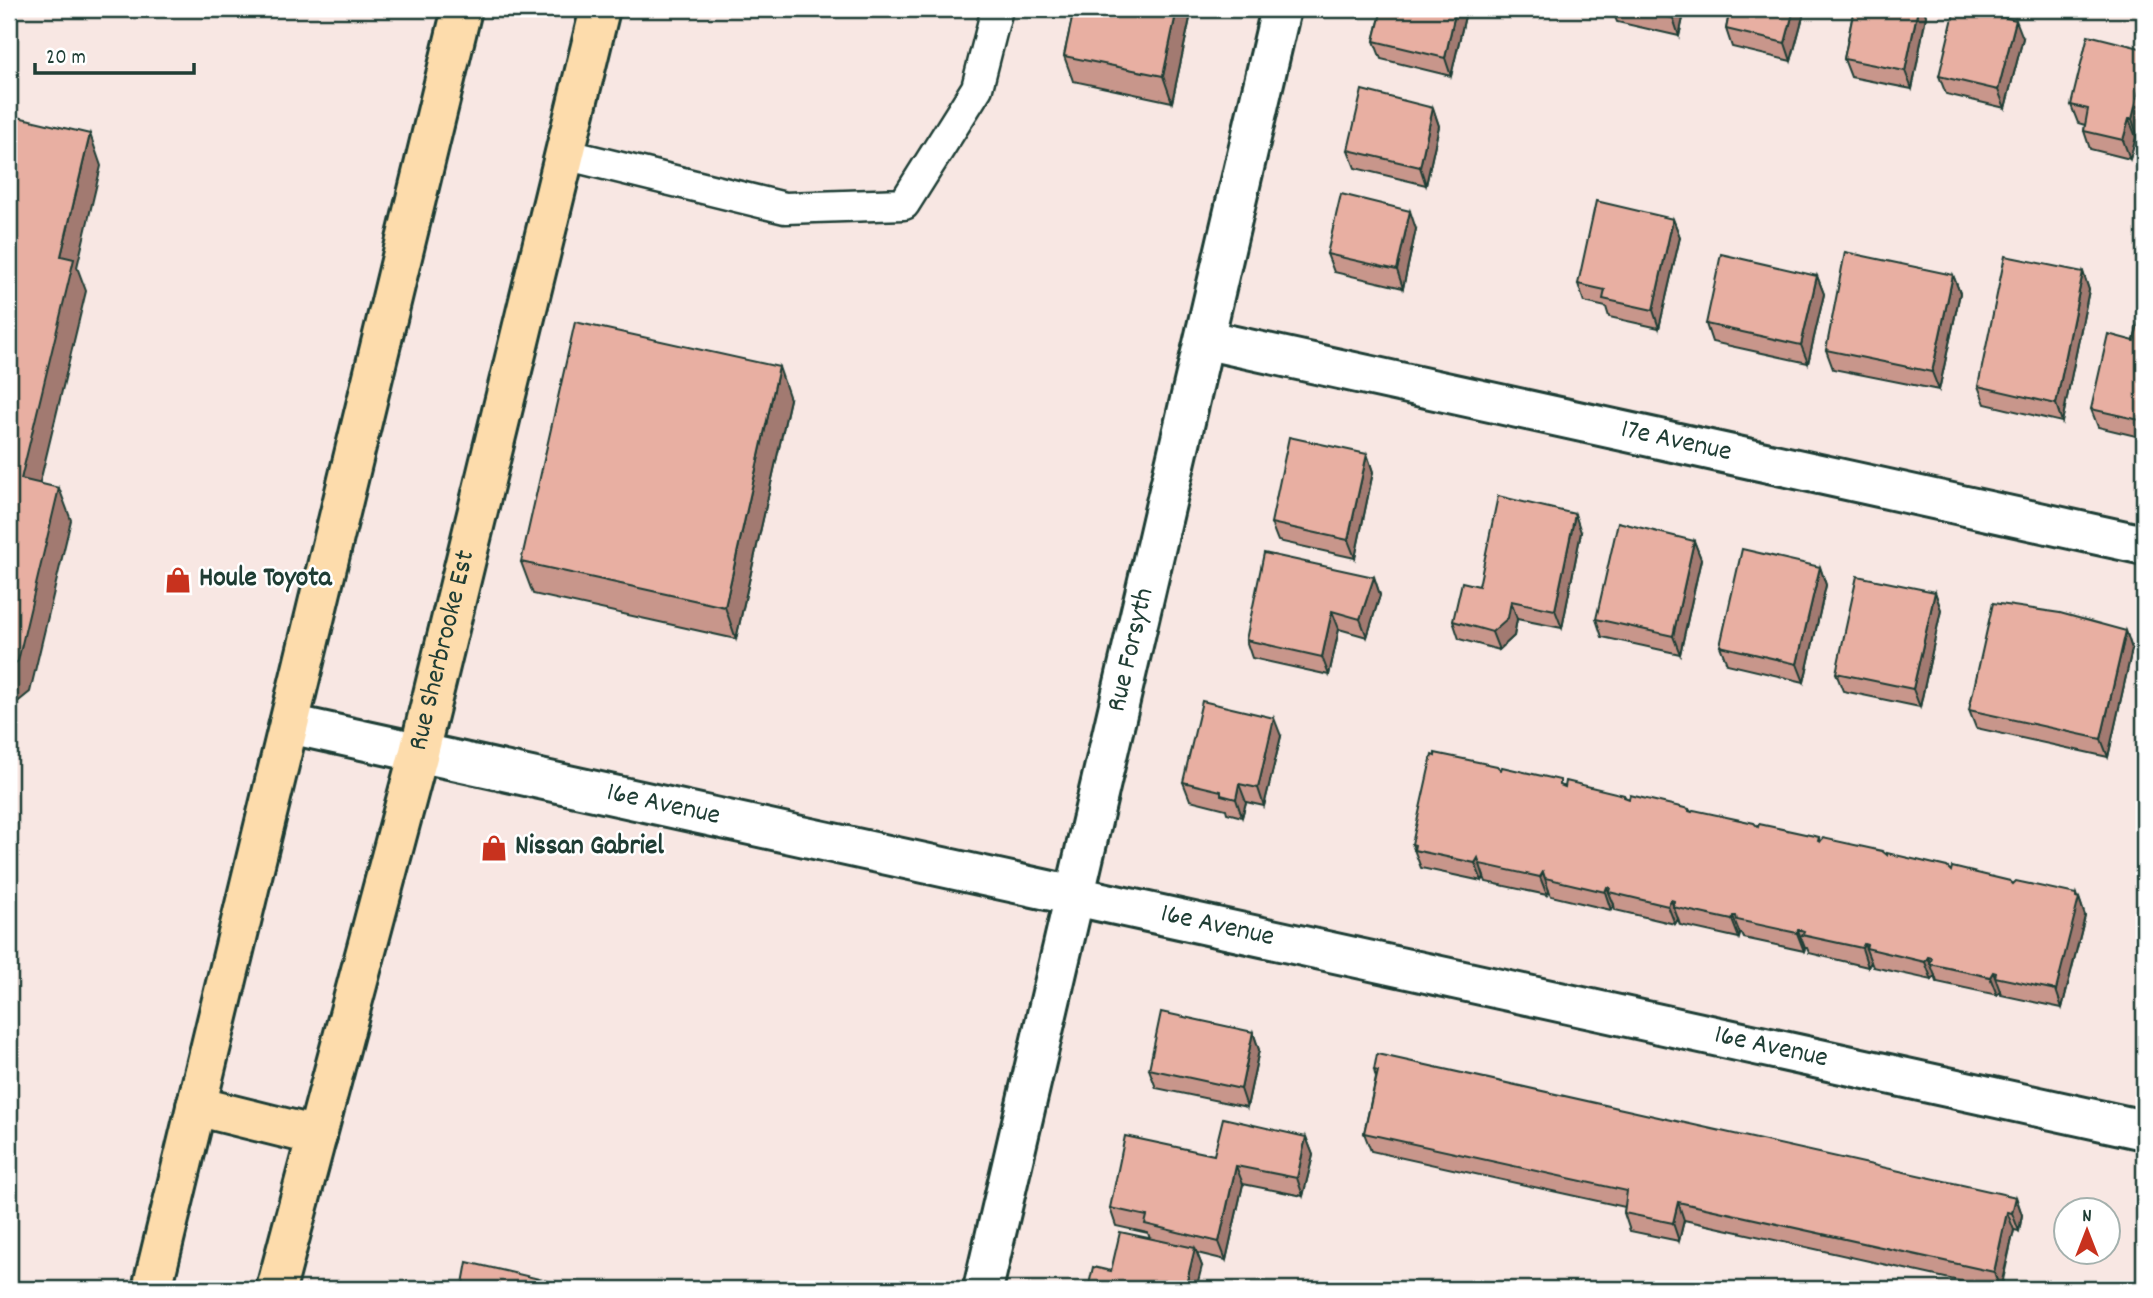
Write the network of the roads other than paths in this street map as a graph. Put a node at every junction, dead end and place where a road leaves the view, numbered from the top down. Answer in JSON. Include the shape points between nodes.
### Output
{"nodes":[{"id":1,"x":462,"y":9,"type":"edge"},
{"id":2,"x":600,"y":9,"type":"edge"},
{"id":3,"x":997,"y":9,"type":"edge"},
{"id":4,"x":1281,"y":9,"type":"edge"},
{"id":5,"x":565,"y":154,"type":"junction"},
{"id":6,"x":1207,"y":340,"type":"junction"},
{"id":7,"x":2144,"y":545,"type":"edge"},
{"id":8,"x":289,"y":724,"type":"junction"},
{"id":9,"x":419,"y":752,"type":"junction"},
{"id":10,"x":1073,"y":895,"type":"junction"},
{"id":11,"x":196,"y":1106,"type":"junction"},
{"id":12,"x":2144,"y":1130,"type":"edge"},
{"id":13,"x":317,"y":1136,"type":"junction"},
{"id":14,"x":152,"y":1289,"type":"edge"},
{"id":15,"x":276,"y":1289,"type":"edge"},
{"id":16,"x":983,"y":1289,"type":"edge"}],
"edges":[{"from":1,"to":8,"type":"main road"},
{"from":2,"to":5,"type":"main road","name":"Rue Sherbrooke Est"},
{"from":3,"to":5,"type":"lane","via":[[977,88],[904,204],[785,208]]},
{"from":4,"to":6,"type":"street","name":"Rue Forsyth"},
{"from":5,"to":9,"type":"main road","name":"Rue Sherbrooke Est"},
{"from":6,"to":7,"type":"street","name":"17e Avenue"},
{"from":6,"to":10,"type":"street","name":"Rue Forsyth"},
{"from":8,"to":9,"type":"street","name":"16e Avenue"},
{"from":8,"to":11,"type":"main road"},
{"from":9,"to":10,"type":"street","name":"16e Avenue"},
{"from":9,"to":13,"type":"main road","name":"Rue Sherbrooke Est"},
{"from":10,"to":12,"type":"street","name":"16e Avenue"},
{"from":10,"to":16,"type":"street","name":"Rue Forsyth"},
{"from":11,"to":13,"type":"main road"},
{"from":11,"to":14,"type":"main road"},
{"from":13,"to":15,"type":"main road","name":"Rue Sherbrooke Est"}]}
